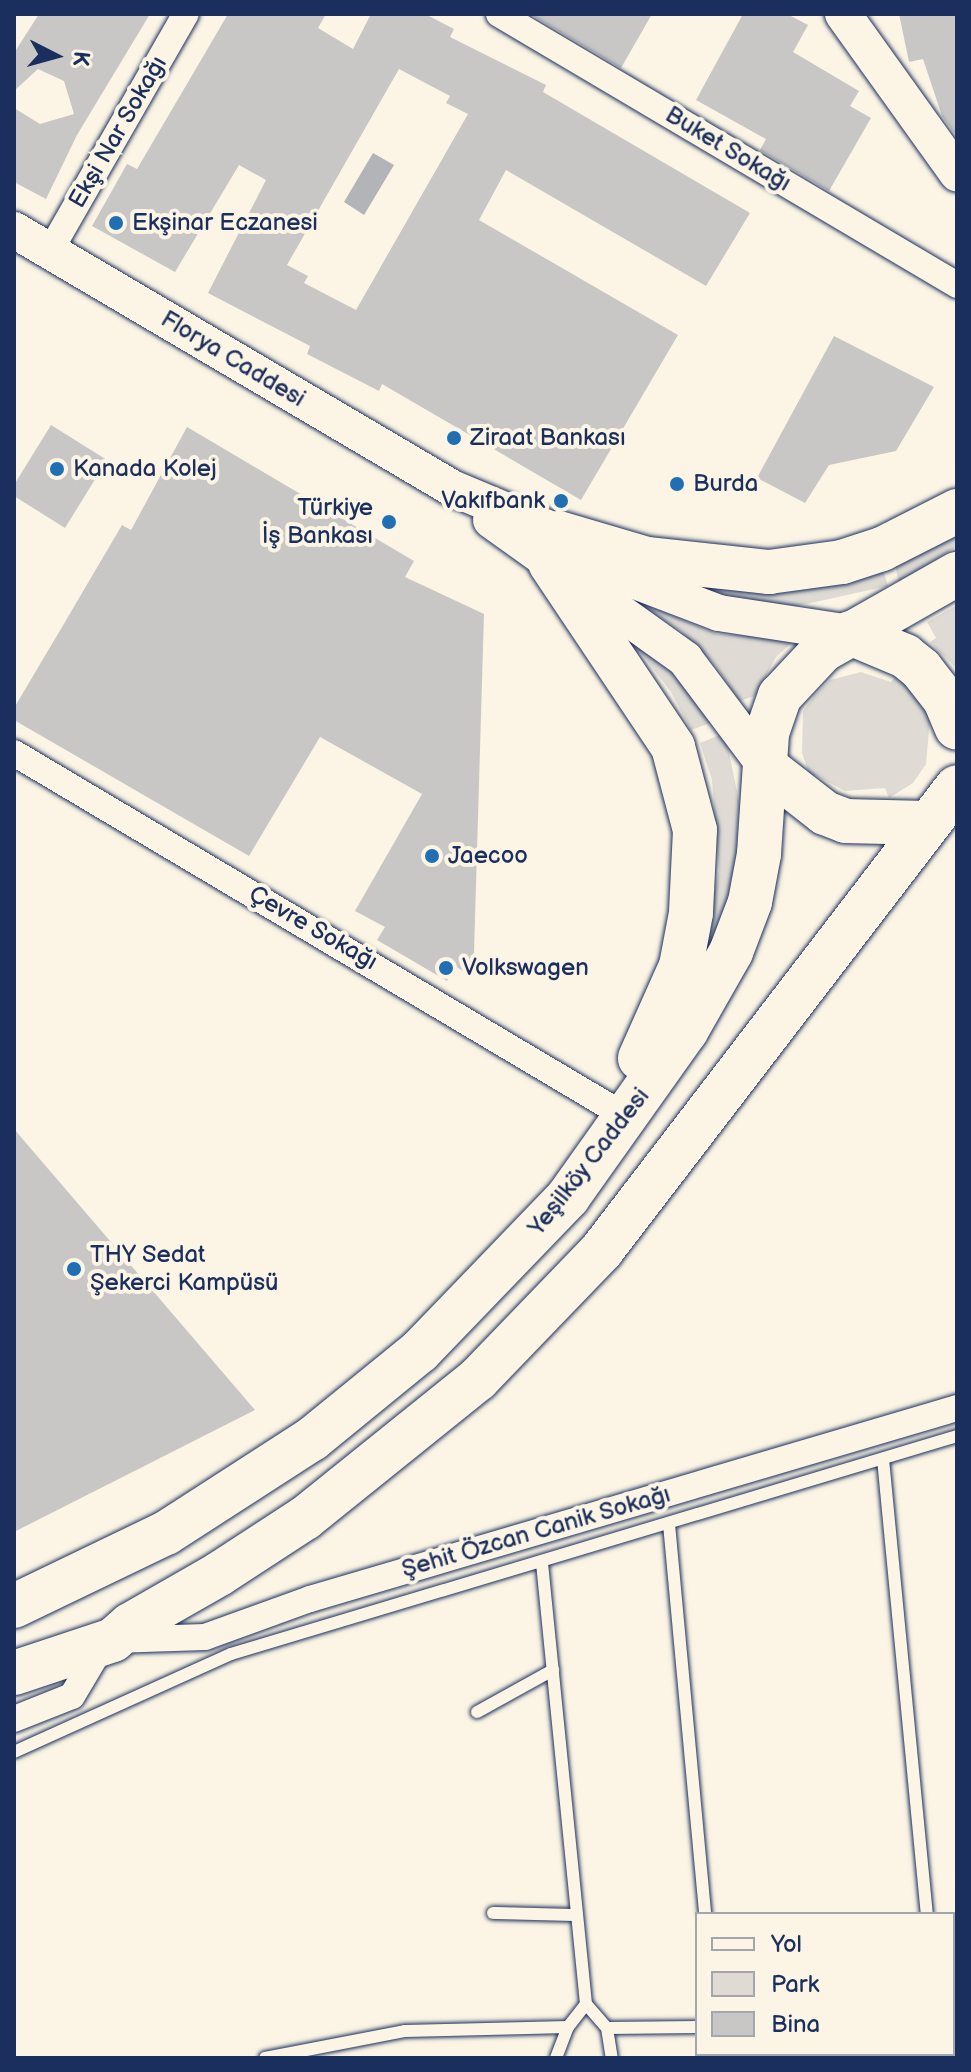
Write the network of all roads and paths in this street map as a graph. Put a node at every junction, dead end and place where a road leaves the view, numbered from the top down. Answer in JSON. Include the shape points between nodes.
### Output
{"nodes":[{"id":1,"x":186,"y":14,"type":"edge"},
{"id":2,"x":499,"y":14,"type":"edge"},
{"id":3,"x":843,"y":14,"type":"edge"},
{"id":4,"x":957,"y":173,"type":"edge"},
{"id":5,"x":14,"y":230,"type":"edge"},
{"id":6,"x":50,"y":251,"type":"junction"},
{"id":7,"x":957,"y":285,"type":"edge"},
{"id":8,"x":957,"y":511,"type":"edge"},
{"id":9,"x":554,"y":548,"type":"junction"},
{"id":10,"x":957,"y":574,"type":"edge"},
{"id":11,"x":850,"y":633,"type":"junction"},
{"id":12,"x":957,"y":728,"type":"edge"},
{"id":13,"x":14,"y":753,"type":"edge"},
{"id":14,"x":766,"y":767,"type":"junction"},
{"id":15,"x":957,"y":787,"type":"edge"},
{"id":16,"x":942,"y":824,"type":"edge"},
{"id":17,"x":610,"y":1107,"type":"junction"},
{"id":18,"x":568,"y":1197,"type":"junction"},
{"id":19,"x":957,"y":1408,"type":"edge"},
{"id":20,"x":957,"y":1436,"type":"edge"},
{"id":21,"x":883,"y":1459,"type":"junction"},
{"id":22,"x":669,"y":1524,"type":"junction"},
{"id":23,"x":542,"y":1563,"type":"junction"},
{"id":24,"x":14,"y":1606,"type":"edge"},
{"id":25,"x":108,"y":1642,"type":"junction"},
{"id":26,"x":553,"y":1670,"type":"junction"},
{"id":27,"x":14,"y":1673,"type":"edge"},
{"id":28,"x":477,"y":1712,"type":"dead end"},
{"id":29,"x":14,"y":1719,"type":"edge"},
{"id":30,"x":14,"y":1752,"type":"edge"},
{"id":31,"x":705,"y":1912,"type":"edge"},
{"id":32,"x":927,"y":1912,"type":"edge"},
{"id":33,"x":493,"y":1913,"type":"dead end"},
{"id":34,"x":577,"y":1915,"type":"junction"},
{"id":35,"x":586,"y":2004,"type":"junction"},
{"id":36,"x":568,"y":2027,"type":"junction"},
{"id":37,"x":695,"y":2027,"type":"edge"},
{"id":38,"x":607,"y":2028,"type":"junction"},
{"id":39,"x":265,"y":2058,"type":"edge"},
{"id":40,"x":556,"y":2058,"type":"edge"},
{"id":41,"x":612,"y":2058,"type":"edge"}],
"edges":[{"from":1,"to":6,"type":"street","name":"Ekşi Nar Sokağı"},
{"from":2,"to":7,"type":"street","name":"Buket Sokağı"},
{"from":3,"to":4,"type":"main road"},
{"from":5,"to":6,"type":"main road","name":"Florya Caddesi"},
{"from":6,"to":9,"type":"main road","name":"Florya Caddesi"},
{"from":8,"to":9,"type":"highway","via":[[882,549],[842,562],[769,572]]},
{"from":9,"to":11,"type":"main road","name":"Florya Caddesi","via":[[683,603]]},
{"from":9,"to":14,"type":"main road","name":"Florya Caddesi","via":[[685,659]]},
{"from":9,"to":17,"type":"highway","via":[[673,747],[695,830],[691,913],[681,966],[665,1011]]},
{"from":10,"to":11,"type":"highway","name":"Yeşilköy Caddesi"},
{"from":11,"to":12,"type":"highway","via":[[905,656],[921,669],[945,700]]},
{"from":11,"to":14,"type":"highway","name":"Yeşilköy Caddesi","via":[[823,650],[780,696],[767,733]]},
{"from":13,"to":17,"type":"street","name":"Çevre Sokağı"},
{"from":14,"to":16,"type":"highway","via":[[825,813],[846,821]]},
{"from":14,"to":18,"type":"highway","name":"Yeşilköy Caddesi","via":[[750,902],[731,952],[686,1031]]},
{"from":15,"to":16,"type":"highway"},
{"from":16,"to":25,"type":"highway","via":[[542,1317],[466,1389],[305,1518]]},
{"from":17,"to":18,"type":"highway"},
{"from":18,"to":24,"type":"highway","name":"Yeşilköy Caddesi","via":[[420,1351],[312,1439],[166,1533]]},
{"from":19,"to":25,"type":"street","name":"Şehit Özcan Canik Sokağı","via":[[310,1599],[205,1637]]},
{"from":20,"to":21,"type":"lane"},
{"from":21,"to":22,"type":"lane"},
{"from":21,"to":32,"type":"lane"},
{"from":22,"to":23,"type":"lane"},
{"from":22,"to":31,"type":"lane"},
{"from":23,"to":26,"type":"lane"},
{"from":23,"to":30,"type":"lane","via":[[231,1654]]},
{"from":25,"to":27,"type":"highway"},
{"from":25,"to":29,"type":"street","via":[[72,1696]]},
{"from":26,"to":28,"type":"lane"},
{"from":26,"to":34,"type":"lane"},
{"from":33,"to":34,"type":"lane"},
{"from":34,"to":35,"type":"lane"},
{"from":35,"to":36,"type":"lane"},
{"from":35,"to":38,"type":"lane"},
{"from":36,"to":39,"type":"lane","via":[[405,2031]]},
{"from":36,"to":40,"type":"lane"},
{"from":37,"to":38,"type":"lane"},
{"from":38,"to":41,"type":"lane"}]}
